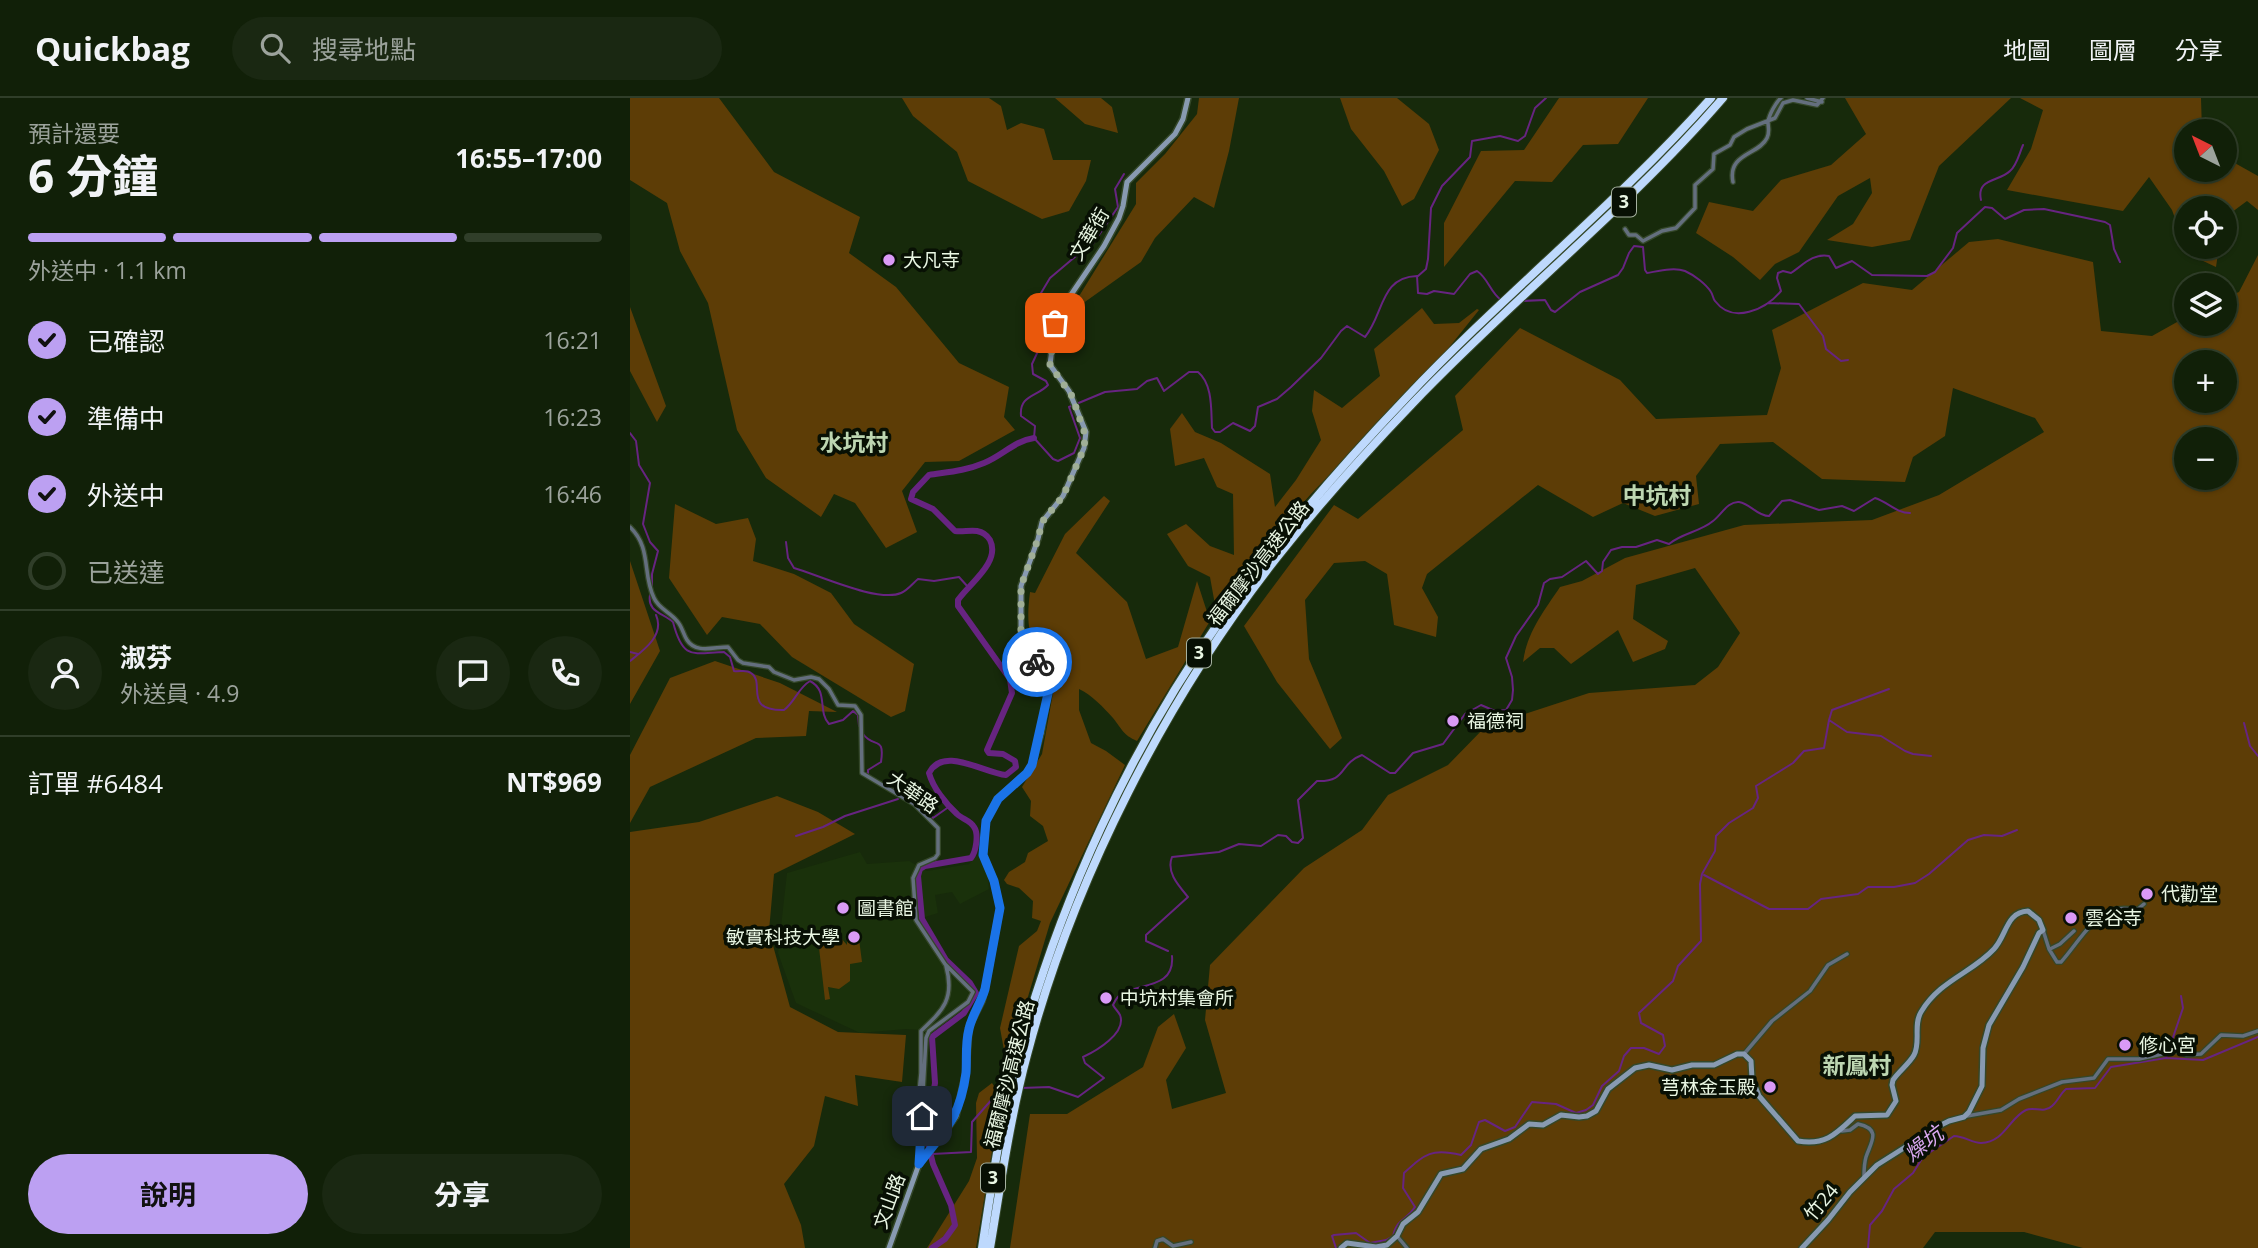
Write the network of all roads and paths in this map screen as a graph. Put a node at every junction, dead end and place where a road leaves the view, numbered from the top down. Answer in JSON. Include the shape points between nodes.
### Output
{"nodes":[{"id":1,"x":1188,"y":98,"type":"edge"},
{"id":2,"x":1711,"y":98,"type":"edge"},
{"id":3,"x":1723,"y":98,"type":"edge"},
{"id":4,"x":1781,"y":98,"type":"edge"},
{"id":5,"x":1807,"y":98,"type":"edge"},
{"id":6,"x":1823,"y":100,"type":"edge"},
{"id":7,"x":1768,"y":120,"type":"junction"},
{"id":8,"x":1733,"y":182,"type":"dead end"},
{"id":9,"x":1625,"y":229,"type":"dead end"},
{"id":10,"x":630,"y":527,"type":"edge"},
{"id":11,"x":2144,"y":904,"type":"dead end"},
{"id":12,"x":2043,"y":930,"type":"junction"},
{"id":13,"x":2074,"y":931,"type":"dead end"},
{"id":14,"x":2049,"y":949,"type":"junction"},
{"id":15,"x":1847,"y":954,"type":"dead end"},
{"id":16,"x":945,"y":964,"type":"junction"},
{"id":17,"x":2258,"y":1031,"type":"edge"},
{"id":18,"x":1978,"y":1044,"type":"dead end"},
{"id":19,"x":1023,"y":1054,"type":"junction"},
{"id":20,"x":1744,"y":1054,"type":"junction"},
{"id":21,"x":1983,"y":1056,"type":"junction"},
{"id":22,"x":1010,"y":1108,"type":"junction"},
{"id":23,"x":1965,"y":1117,"type":"junction"},
{"id":24,"x":1842,"y":1131,"type":"junction"},
{"id":25,"x":919,"y":1140,"type":"junction"},
{"id":26,"x":919,"y":1164,"type":"junction"},
{"id":27,"x":1864,"y":1176,"type":"junction"},
{"id":28,"x":1397,"y":1236,"type":"junction"},
{"id":29,"x":1191,"y":1242,"type":"dead end"},
{"id":30,"x":889,"y":1248,"type":"edge"},
{"id":31,"x":982,"y":1248,"type":"edge"},
{"id":32,"x":990,"y":1248,"type":"edge"},
{"id":33,"x":1155,"y":1248,"type":"edge"},
{"id":34,"x":1342,"y":1248,"type":"edge"},
{"id":35,"x":1407,"y":1248,"type":"edge"},
{"id":36,"x":1802,"y":1248,"type":"edge"}],
"edges":[{"from":1,"to":26,"type":"street","name":"文華街","via":[[1175,134],[1127,182],[1119,218],[1058,314],[1049,361],[1075,404],[1086,443],[1063,496],[1042,522],[1020,593],[1021,640],[1047,676],[1048,695],[1032,765],[998,799],[986,821],[983,855],[1000,903],[985,989],[969,1027],[956,1116]]},
{"from":2,"to":19,"type":"highway","name":"福爾摩沙高速公路","number":"3","via":[[1651,164],[1408,396],[1272,551],[1222,617],[1118,793],[1089,856],[1043,975]]},
{"from":3,"to":19,"type":"highway","name":"福爾摩沙高速公路","number":"3","via":[[1635,191],[1480,336],[1374,445],[1279,555],[1205,658],[1154,745],[1073,918]]},
{"from":4,"to":7,"type":"street"},
{"from":5,"to":6,"type":"street"},
{"from":6,"to":7,"type":"street","via":[[1817,105],[1793,100],[1783,103],[1775,118]]},
{"from":7,"to":8,"type":"street","via":[[1767,139],[1733,167]]},
{"from":7,"to":9,"type":"street","via":[[1740,133],[1714,154],[1713,169],[1695,185],[1695,208],[1676,228],[1643,241]]},
{"from":10,"to":16,"type":"street","name":"大華路","via":[[646,554],[653,597],[679,622],[691,645],[728,647],[743,663],[769,667],[794,680],[819,679],[838,705],[859,710],[862,773],[914,804],[938,828],[938,854],[919,865],[913,878],[916,920]]},
{"from":11,"to":14,"type":"street","via":[[2101,916],[2061,962]]},
{"from":12,"to":14,"type":"street"},
{"from":12,"to":21,"type":"street","via":[[1989,1025]]},
{"from":12,"to":24,"type":"street","via":[[2028,911],[2010,919],[1990,954],[1942,987],[1920,1013],[1916,1051],[1893,1080],[1896,1101],[1887,1115],[1856,1116]]},
{"from":13,"to":14,"type":"street"},
{"from":15,"to":20,"type":"street","via":[[1828,965],[1810,991],[1772,1021]]},
{"from":16,"to":25,"type":"street","name":"大華路","via":[[947,1000],[921,1031],[915,1135]]},
{"from":16,"to":25,"type":"street","name":"大華路","via":[[973,995],[926,1038]]},
{"from":17,"to":23,"type":"street","via":[[2221,1035],[2201,1054],[2176,1051],[2138,1059],[2108,1059],[2094,1078],[2062,1082],[2001,1110]]},
{"from":18,"to":21,"type":"street"},
{"from":19,"to":22,"type":"highway","name":"福爾摩沙高速公路","number":"3"},
{"from":20,"to":24,"type":"street","via":[[1751,1061],[1759,1096],[1798,1141],[1818,1141]]},
{"from":20,"to":28,"type":"street","via":[[1714,1065],[1635,1068],[1608,1089],[1596,1111],[1587,1116],[1561,1115],[1543,1125],[1529,1124],[1509,1139],[1481,1149],[1463,1169],[1441,1174]]},
{"from":21,"to":23,"type":"street","via":[[1982,1086]]},
{"from":22,"to":31,"type":"highway","name":"福爾摩沙高速公路","number":"3","via":[[996,1154]]},
{"from":22,"to":32,"type":"highway","name":"福爾摩沙高速公路","number":"3"},
{"from":23,"to":27,"type":"street","number":"竹24","via":[[1937,1127]]},
{"from":24,"to":27,"type":"street","via":[[1858,1124],[1873,1134]]},
{"from":25,"to":26,"type":"street","name":"大華路"},
{"from":26,"to":30,"type":"street","name":"文山路"},
{"from":27,"to":36,"type":"street","name":"竹24","number":"竹24"},
{"from":28,"to":34,"type":"street","via":[[1387,1245],[1347,1243]]},
{"from":28,"to":35,"type":"street"},
{"from":29,"to":33,"type":"street","via":[[1173,1247],[1163,1239]]}]}
